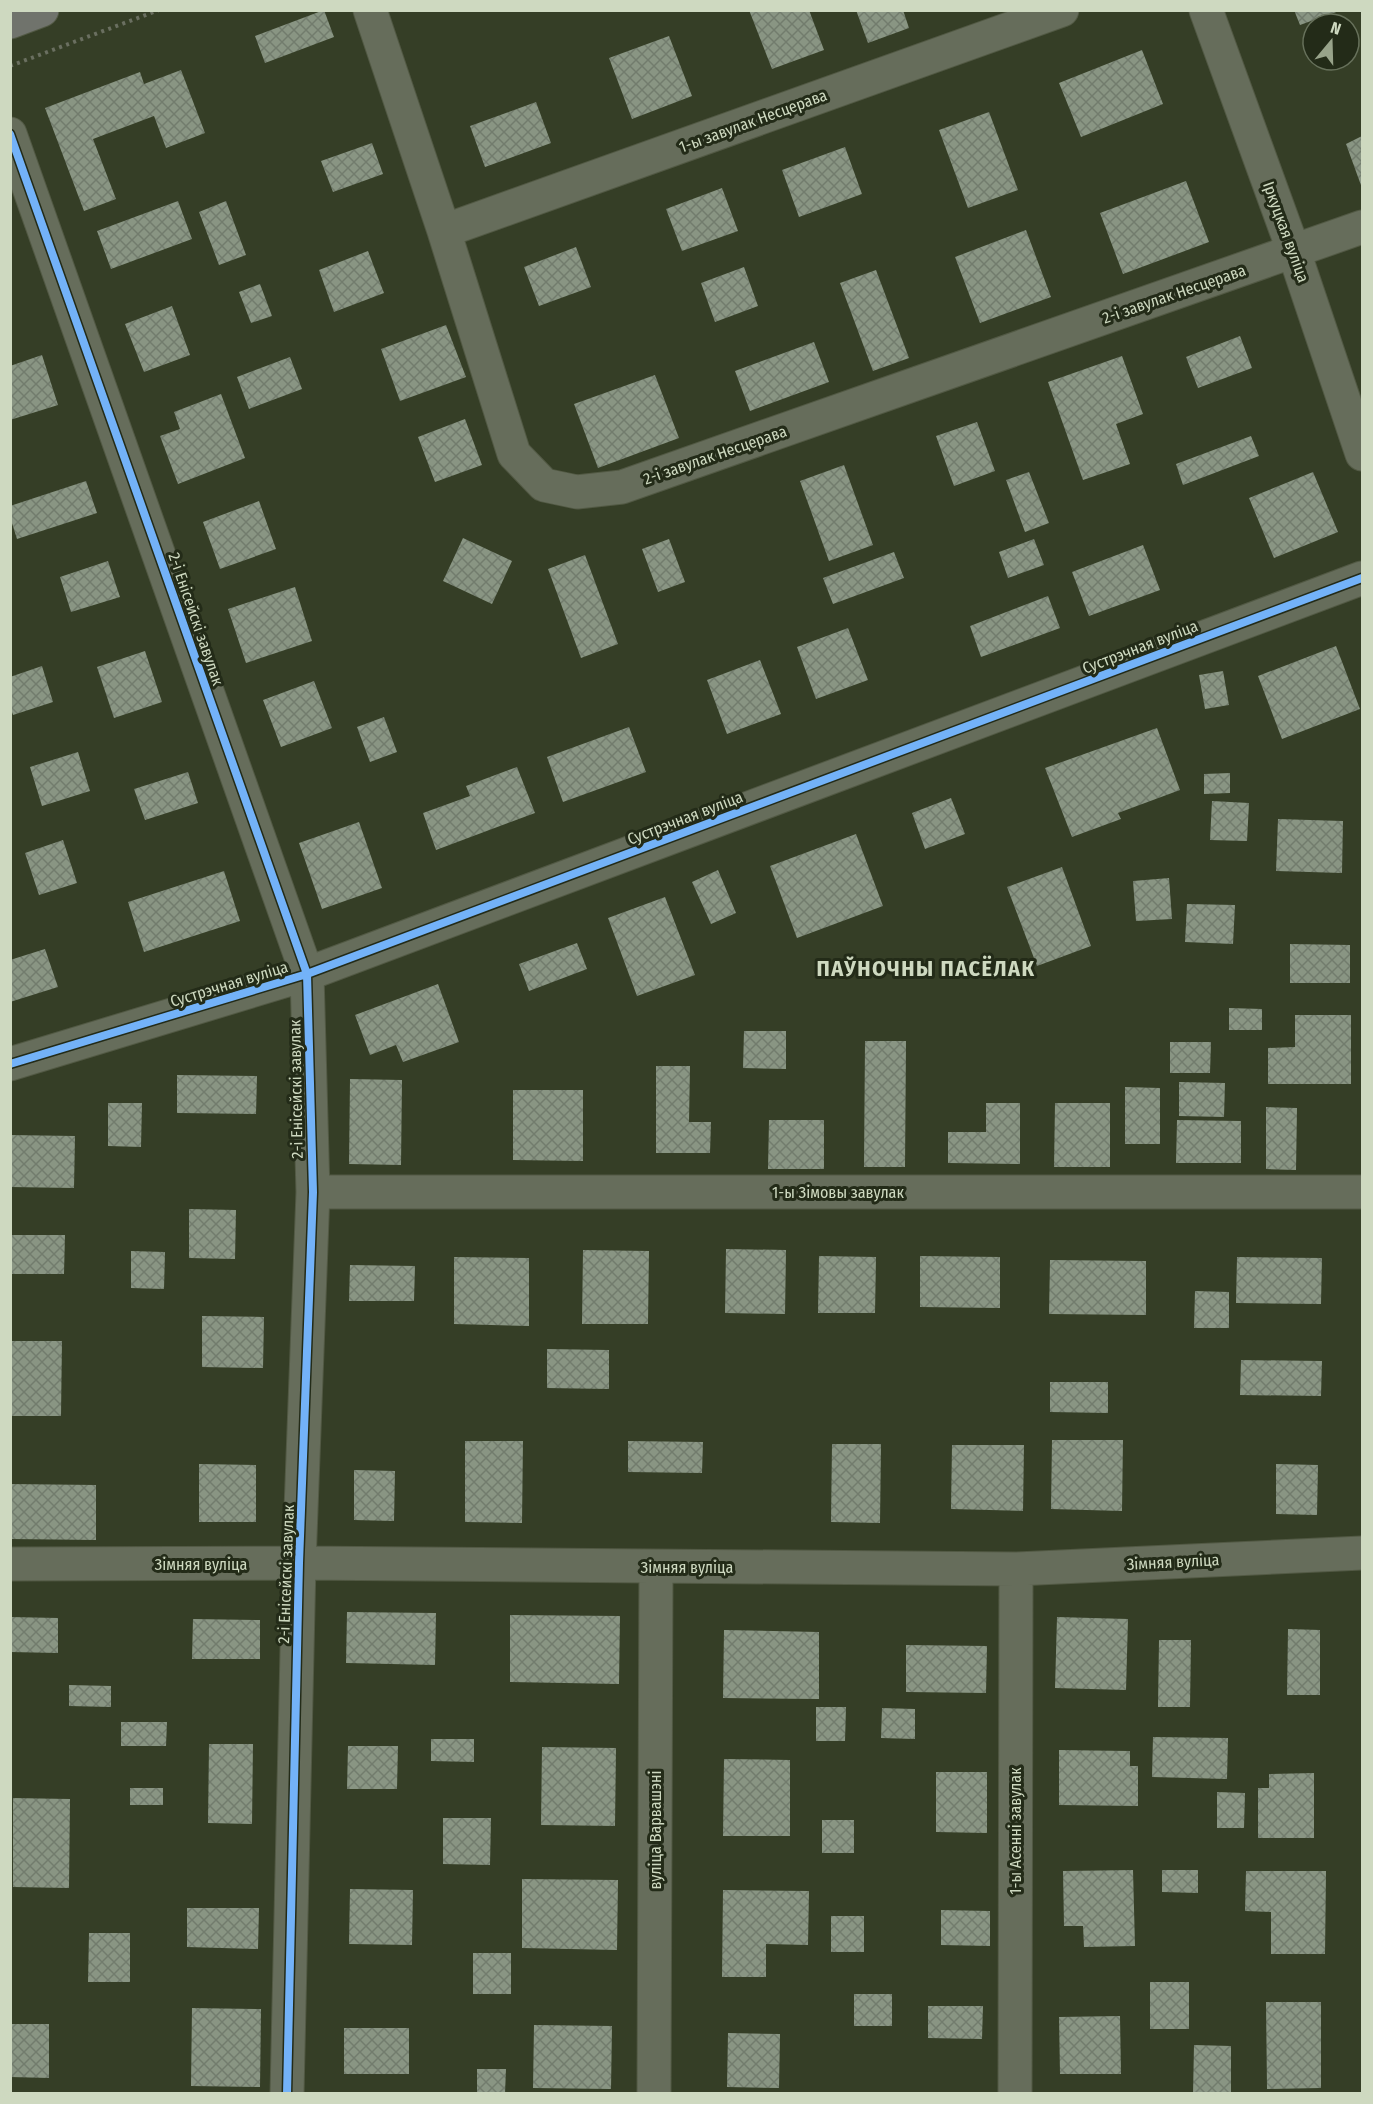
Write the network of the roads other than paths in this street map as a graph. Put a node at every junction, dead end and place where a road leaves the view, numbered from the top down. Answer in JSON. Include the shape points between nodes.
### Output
{"nodes":[{"id":1,"x":42,"y":10,"type":"edge"},
{"id":2,"x":370,"y":10,"type":"edge"},
{"id":3,"x":1062,"y":10,"type":"edge"},
{"id":4,"x":1206,"y":10,"type":"edge"},
{"id":5,"x":10,"y":22,"type":"edge"},
{"id":6,"x":10,"y":134,"type":"edge"},
{"id":7,"x":1362,"y":227,"type":"edge"},
{"id":8,"x":444,"y":231,"type":"junction"},
{"id":9,"x":1294,"y":252,"type":"junction"},
{"id":10,"x":1362,"y":454,"type":"edge"},
{"id":11,"x":1362,"y":578,"type":"edge"},
{"id":12,"x":307,"y":974,"type":"junction"},
{"id":13,"x":10,"y":1064,"type":"edge"},
{"id":14,"x":313,"y":1192,"type":"junction"},
{"id":15,"x":1362,"y":1192,"type":"edge"},
{"id":16,"x":1362,"y":1553,"type":"edge"},
{"id":17,"x":299,"y":1563,"type":"junction"},
{"id":18,"x":10,"y":1564,"type":"edge"},
{"id":19,"x":656,"y":1567,"type":"junction"},
{"id":20,"x":1016,"y":1569,"type":"junction"},
{"id":21,"x":286,"y":2094,"type":"edge"},
{"id":22,"x":654,"y":2094,"type":"edge"},
{"id":23,"x":1015,"y":2094,"type":"edge"}],
"edges":[{"from":1,"to":5,"type":"main road"},
{"from":2,"to":8,"type":"street","name":"2-і завулак Несцерава"},
{"from":3,"to":8,"type":"street","name":"1-ы завулак Несцерава"},
{"from":4,"to":9,"type":"street","name":"Іркуцкая вуліца"},
{"from":6,"to":12,"type":"street","name":"2-і Енісейскі завулак"},
{"from":7,"to":9,"type":"street","name":"2-і завулак Несцерава"},
{"from":8,"to":9,"type":"street","name":"2-і завулак Несцерава","via":[[514,454],[544,485],[577,492],[622,487]]},
{"from":9,"to":10,"type":"street","name":"Іркуцкая вуліца"},
{"from":11,"to":12,"type":"street","name":"Сустрэчная вуліца"},
{"from":12,"to":13,"type":"street","name":"Сустрэчная вуліца"},
{"from":12,"to":14,"type":"street","name":"2-і Енісейскі завулак"},
{"from":14,"to":15,"type":"street","name":"1-ы Зімовы завулак"},
{"from":14,"to":17,"type":"street","name":"2-і Енісейскі завулак"},
{"from":16,"to":20,"type":"street","name":"Зімняя вуліца"},
{"from":17,"to":18,"type":"street","name":"Зімняя вуліца"},
{"from":17,"to":19,"type":"street","name":"Зімняя вуліца"},
{"from":17,"to":21,"type":"street","name":"2-і Енісейскі завулак"},
{"from":19,"to":20,"type":"street","name":"Зімняя вуліца"},
{"from":19,"to":22,"type":"street","name":"вуліца Варвашэні"},
{"from":20,"to":23,"type":"street","name":"1-ы Асенні завулак"}]}
